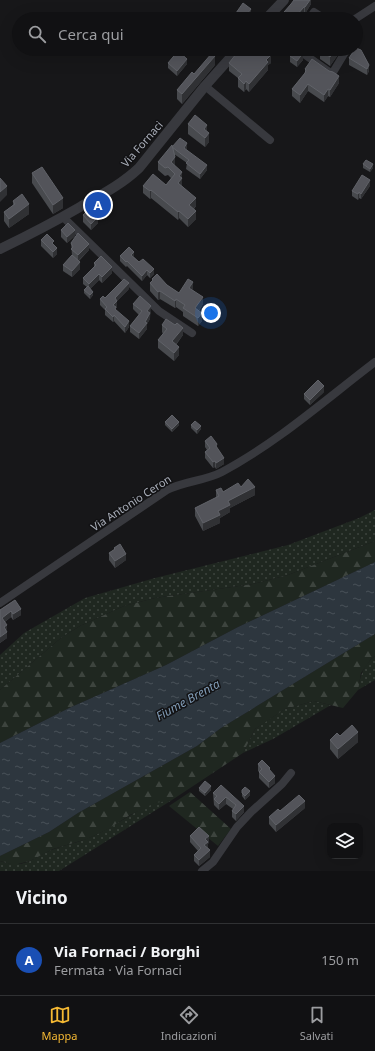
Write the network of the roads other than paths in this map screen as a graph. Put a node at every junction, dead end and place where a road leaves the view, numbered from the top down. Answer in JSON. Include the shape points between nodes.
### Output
{"nodes":[{"id":1,"x":284,"y":0,"type":"edge"},
{"id":2,"x":375,"y":6,"type":"edge"},
{"id":3,"x":273,"y":12,"type":"edge"},
{"id":4,"x":363,"y":14,"type":"edge"},
{"id":5,"x":232,"y":56,"type":"edge"},
{"id":6,"x":307,"y":56,"type":"edge"},
{"id":7,"x":343,"y":56,"type":"edge"},
{"id":8,"x":205,"y":86,"type":"junction"},
{"id":9,"x":270,"y":140,"type":"dead end"},
{"id":10,"x":63,"y":217,"type":"junction"},
{"id":11,"x":0,"y":249,"type":"edge"},
{"id":12,"x":192,"y":334,"type":"dead end"},
{"id":13,"x":375,"y":362,"type":"edge"},
{"id":14,"x":0,"y":604,"type":"edge"},
{"id":15,"x":291,"y":773,"type":"dead end"},
{"id":16,"x":202,"y":871,"type":"edge"}],
"edges":[{"from":1,"to":3,"type":"street"},
{"from":2,"to":4,"type":"street"},
{"from":5,"to":8,"type":"street","name":"Via Fornaci"},
{"from":6,"to":7,"type":"street","via":[[332,74]]},
{"from":8,"to":9,"type":"street"},
{"from":8,"to":10,"type":"street","name":"Via Fornaci","via":[[130,176]]},
{"from":10,"to":11,"type":"street","name":"Via Fornaci"},
{"from":10,"to":12,"type":"street","via":[[160,311]]},
{"from":13,"to":14,"type":"street","name":"Via Antonio Ceron","via":[[266,446],[221,472],[167,490]]},
{"from":15,"to":16,"type":"street","via":[[251,812],[213,862]]}]}
